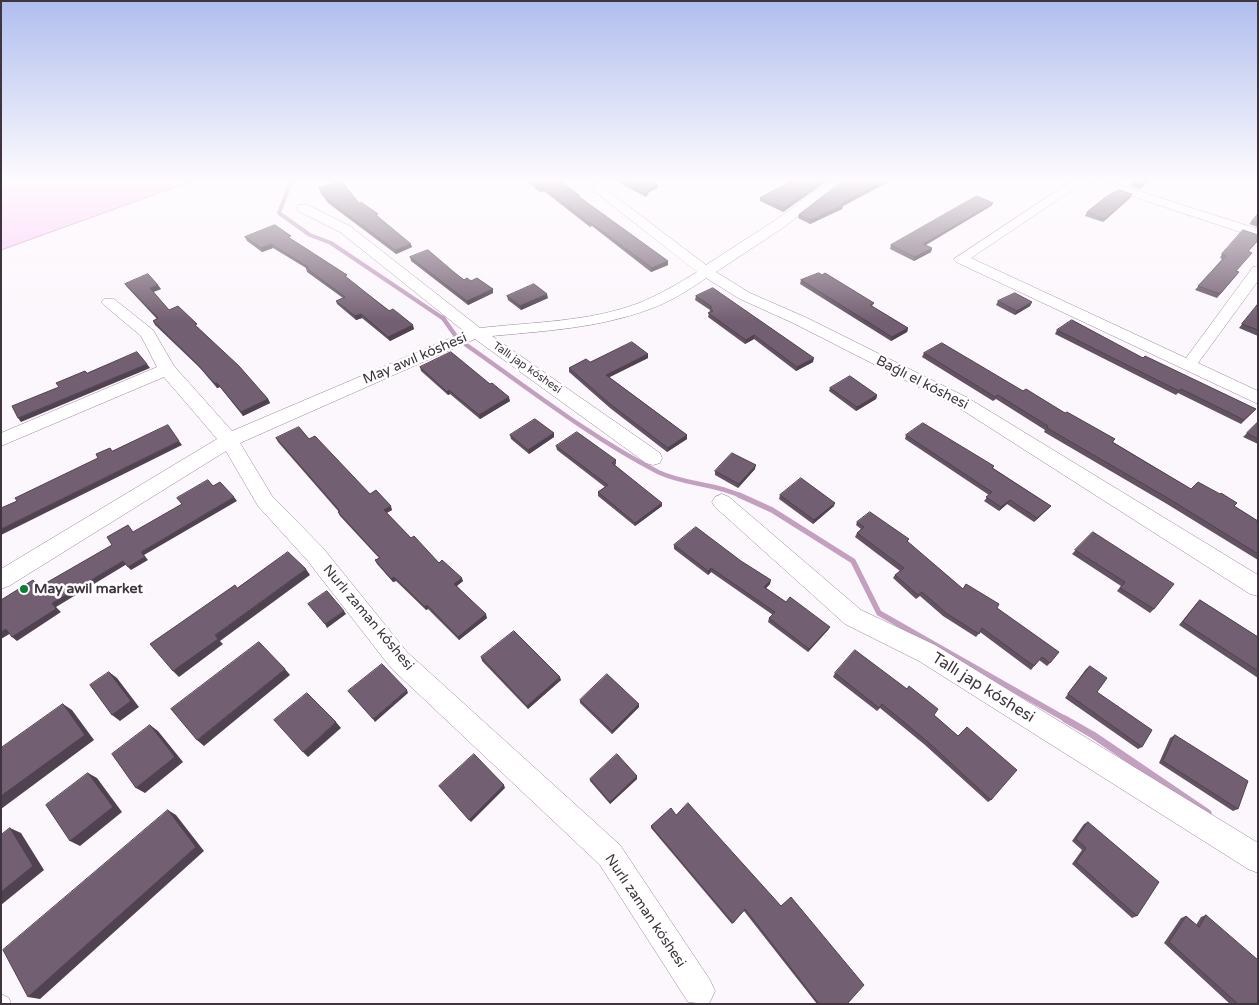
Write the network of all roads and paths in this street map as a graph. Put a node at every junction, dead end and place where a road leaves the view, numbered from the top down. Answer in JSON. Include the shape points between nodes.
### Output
{"nodes":[{"id":1,"x":340,"y":227,"type":"edge"},
{"id":2,"x":647,"y":227,"type":"edge"},
{"id":3,"x":774,"y":227,"type":"edge"},
{"id":4,"x":1010,"y":227,"type":"edge"},
{"id":5,"x":1236,"y":227,"type":"edge"},
{"id":6,"x":1258,"y":234,"type":"edge"},
{"id":7,"x":1258,"y":270,"type":"edge"},
{"id":8,"x":705,"y":271,"type":"junction"},
{"id":9,"x":109,"y":302,"type":"dead end"},
{"id":10,"x":477,"y":333,"type":"junction"},
{"id":11,"x":1188,"y":366,"type":"junction"},
{"id":12,"x":167,"y":369,"type":"junction"},
{"id":13,"x":1258,"y":398,"type":"edge"},
{"id":14,"x":1,"y":440,"type":"edge"},
{"id":15,"x":229,"y":440,"type":"junction"},
{"id":16,"x":654,"y":458,"type":"dead end"},
{"id":17,"x":722,"y":502,"type":"dead end"},
{"id":18,"x":1,"y":580,"type":"edge"},
{"id":19,"x":1258,"y":587,"type":"edge"},
{"id":20,"x":1258,"y":860,"type":"edge"},
{"id":21,"x":703,"y":997,"type":"edge"}],
"edges":[{"from":1,"to":10,"type":"street","name":"Tallı jap kóshesi"},
{"from":2,"to":8,"type":"street","name":"Baǵlı el kóshesi"},
{"from":3,"to":8,"type":"street","name":"May awıl kóshesi"},
{"from":4,"to":11,"type":"street","via":[[962,259]]},
{"from":5,"to":6,"type":"street"},
{"from":7,"to":11,"type":"street"},
{"from":8,"to":10,"type":"street","name":"May awıl kóshesi","via":[[645,306],[590,321]]},
{"from":8,"to":19,"type":"street","name":"Baǵlı el kóshesi","via":[[745,296],[962,402]]},
{"from":9,"to":12,"type":"street","name":"Nurlı zaman kóshesi","via":[[148,333]]},
{"from":10,"to":15,"type":"street","name":"May awıl kóshesi"},
{"from":10,"to":16,"type":"street","name":"Tallı jap kóshesi"},
{"from":11,"to":13,"type":"street"},
{"from":12,"to":14,"type":"street"},
{"from":12,"to":15,"type":"street","name":"Nurlı zaman kóshesi"},
{"from":15,"to":18,"type":"street","name":"May awıl kóshesi"},
{"from":15,"to":21,"type":"street","name":"Nurlı zaman kóshesi","via":[[265,501],[315,554],[399,660],[610,855]]},
{"from":17,"to":20,"type":"street","name":"Tallı jap kóshesi","via":[[853,617],[927,653]]}]}
